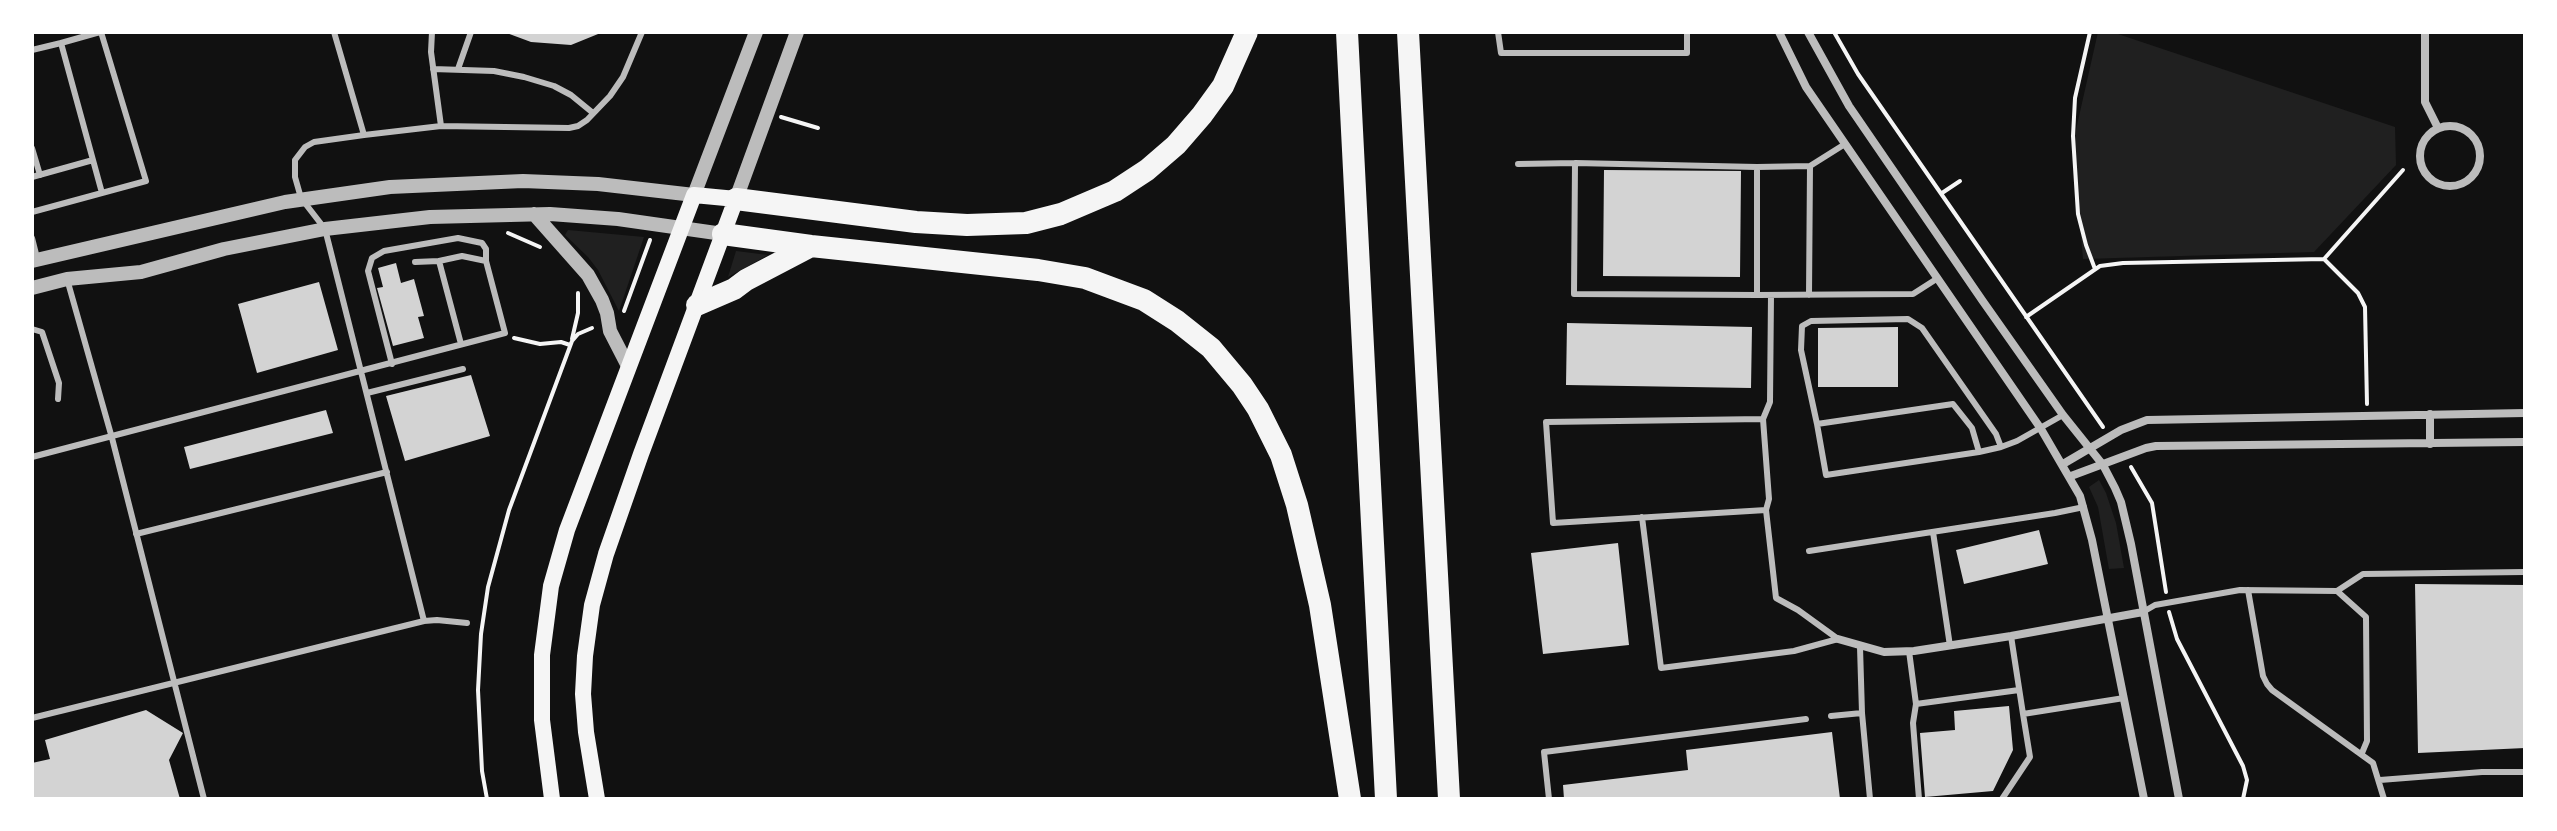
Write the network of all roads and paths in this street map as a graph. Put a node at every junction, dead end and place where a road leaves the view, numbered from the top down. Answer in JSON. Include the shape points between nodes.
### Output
{"nodes":[{"id":1,"x":100,"y":32,"type":"edge"},
{"id":2,"x":334,"y":32,"type":"edge"},
{"id":3,"x":432,"y":32,"type":"edge"},
{"id":4,"x":471,"y":32,"type":"edge"},
{"id":5,"x":642,"y":32,"type":"edge"},
{"id":6,"x":756,"y":32,"type":"edge"},
{"id":7,"x":797,"y":32,"type":"edge"},
{"id":8,"x":1247,"y":32,"type":"edge"},
{"id":9,"x":1347,"y":32,"type":"edge"},
{"id":10,"x":1408,"y":32,"type":"edge"},
{"id":11,"x":1498,"y":32,"type":"edge"},
{"id":12,"x":1687,"y":32,"type":"edge"},
{"id":13,"x":1779,"y":32,"type":"edge"},
{"id":14,"x":1808,"y":32,"type":"edge"},
{"id":15,"x":1834,"y":32,"type":"edge"},
{"id":16,"x":2090,"y":32,"type":"edge"},
{"id":17,"x":2425,"y":32,"type":"edge"},
{"id":18,"x":61,"y":43,"type":"junction"},
{"id":19,"x":32,"y":50,"type":"edge"},
{"id":20,"x":433,"y":69,"type":"junction"},
{"id":21,"x":458,"y":69,"type":"junction"},
{"id":22,"x":593,"y":113,"type":"junction"},
{"id":23,"x":767,"y":113,"type":"junction"},
{"id":24,"x":441,"y":126,"type":"junction"},
{"id":25,"x":818,"y":128,"type":"dead end"},
{"id":26,"x":2438,"y":128,"type":"junction"},
{"id":27,"x":364,"y":135,"type":"junction"},
{"id":28,"x":1845,"y":144,"type":"junction"},
{"id":29,"x":32,"y":148,"type":"edge"},
{"id":30,"x":93,"y":160,"type":"junction"},
{"id":31,"x":1575,"y":163,"type":"junction"},
{"id":32,"x":1518,"y":164,"type":"dead end"},
{"id":33,"x":1810,"y":166,"type":"junction"},
{"id":34,"x":1757,"y":167,"type":"junction"},
{"id":35,"x":2403,"y":170,"type":"dead end"},
{"id":36,"x":36,"y":176,"type":"edge"},
{"id":37,"x":1960,"y":181,"type":"dead end"},
{"id":38,"x":102,"y":193,"type":"junction"},
{"id":39,"x":1941,"y":193,"type":"junction"},
{"id":40,"x":694,"y":195,"type":"junction"},
{"id":41,"x":301,"y":198,"type":"junction"},
{"id":42,"x":736,"y":199,"type":"junction"},
{"id":43,"x":32,"y":212,"type":"edge"},
{"id":44,"x":534,"y":214,"type":"junction"},
{"id":45,"x":681,"y":228,"type":"junction"},
{"id":46,"x":325,"y":229,"type":"junction"},
{"id":47,"x":498,"y":229,"type":"dead end"},
{"id":48,"x":723,"y":234,"type":"junction"},
{"id":49,"x":32,"y":238,"type":"edge"},
{"id":50,"x":651,"y":238,"type":"dead end"},
{"id":51,"x":811,"y":246,"type":"junction"},
{"id":52,"x":548,"y":252,"type":"dead end"},
{"id":53,"x":60,"y":253,"type":"junction"},
{"id":54,"x":2324,"y":259,"type":"junction"},
{"id":55,"x":34,"y":260,"type":"edge"},
{"id":56,"x":439,"y":261,"type":"junction"},
{"id":57,"x":486,"y":261,"type":"junction"},
{"id":58,"x":415,"y":262,"type":"dead end"},
{"id":59,"x":2095,"y":269,"type":"junction"},
{"id":60,"x":1938,"y":278,"type":"junction"},
{"id":61,"x":67,"y":279,"type":"junction"},
{"id":62,"x":575,"y":283,"type":"dead end"},
{"id":63,"x":32,"y":288,"type":"edge"},
{"id":64,"x":1757,"y":295,"type":"junction"},
{"id":65,"x":1771,"y":295,"type":"junction"},
{"id":66,"x":1809,"y":295,"type":"junction"},
{"id":67,"x":697,"y":305,"type":"junction"},
{"id":68,"x":620,"y":314,"type":"dead end"},
{"id":69,"x":2026,"y":317,"type":"junction"},
{"id":70,"x":599,"y":326,"type":"dead end"},
{"id":71,"x":32,"y":329,"type":"edge"},
{"id":72,"x":520,"y":341,"type":"dead end"},
{"id":73,"x":571,"y":343,"type":"junction"},
{"id":74,"x":461,"y":344,"type":"junction"},
{"id":75,"x":392,"y":364,"type":"junction"},
{"id":76,"x":628,"y":366,"type":"junction"},
{"id":77,"x":463,"y":369,"type":"dead end"},
{"id":78,"x":362,"y":372,"type":"junction"},
{"id":79,"x":367,"y":393,"type":"junction"},
{"id":80,"x":58,"y":399,"type":"dead end"},
{"id":81,"x":2367,"y":404,"type":"dead end"},
{"id":82,"x":2525,"y":413,"type":"edge"},
{"id":83,"x":2430,"y":414,"type":"junction"},
{"id":84,"x":2063,"y":415,"type":"junction"},
{"id":85,"x":1763,"y":419,"type":"junction"},
{"id":86,"x":2100,"y":423,"type":"dead end"},
{"id":87,"x":1817,"y":424,"type":"junction"},
{"id":88,"x":2041,"y":429,"type":"junction"},
{"id":89,"x":112,"y":438,"type":"junction"},
{"id":90,"x":2525,"y":442,"type":"edge"},
{"id":91,"x":2430,"y":444,"type":"junction"},
{"id":92,"x":2001,"y":447,"type":"junction"},
{"id":93,"x":2090,"y":450,"type":"junction"},
{"id":94,"x":1979,"y":452,"type":"junction"},
{"id":95,"x":32,"y":457,"type":"edge"},
{"id":96,"x":2063,"y":464,"type":"junction"},
{"id":97,"x":2103,"y":465,"type":"junction"},
{"id":98,"x":2132,"y":469,"type":"dead end"},
{"id":99,"x":387,"y":472,"type":"junction"},
{"id":100,"x":2071,"y":476,"type":"junction"},
{"id":101,"x":2084,"y":507,"type":"junction"},
{"id":102,"x":1766,"y":510,"type":"junction"},
{"id":103,"x":1642,"y":517,"type":"junction"},
{"id":104,"x":1933,"y":532,"type":"junction"},
{"id":105,"x":136,"y":534,"type":"junction"},
{"id":106,"x":1809,"y":551,"type":"dead end"},
{"id":107,"x":2525,"y":572,"type":"edge"},
{"id":108,"x":2248,"y":590,"type":"junction"},
{"id":109,"x":2166,"y":591,"type":"dead end"},
{"id":110,"x":2337,"y":591,"type":"junction"},
{"id":111,"x":2143,"y":612,"type":"junction"},
{"id":112,"x":2170,"y":616,"type":"dead end"},
{"id":113,"x":2107,"y":618,"type":"junction"},
{"id":114,"x":424,"y":621,"type":"junction"},
{"id":115,"x":467,"y":623,"type":"dead end"},
{"id":116,"x":2011,"y":636,"type":"junction"},
{"id":117,"x":1838,"y":639,"type":"junction"},
{"id":118,"x":1950,"y":646,"type":"junction"},
{"id":119,"x":1860,"y":647,"type":"junction"},
{"id":120,"x":1909,"y":651,"type":"junction"},
{"id":121,"x":174,"y":682,"type":"junction"},
{"id":122,"x":2019,"y":690,"type":"junction"},
{"id":123,"x":2124,"y":698,"type":"junction"},
{"id":124,"x":1916,"y":704,"type":"junction"},
{"id":125,"x":1862,"y":713,"type":"junction"},
{"id":126,"x":2023,"y":714,"type":"junction"},
{"id":127,"x":1831,"y":716,"type":"dead end"},
{"id":128,"x":32,"y":718,"type":"edge"},
{"id":129,"x":1806,"y":719,"type":"dead end"},
{"id":130,"x":2362,"y":753,"type":"junction"},
{"id":131,"x":2525,"y":772,"type":"edge"},
{"id":132,"x":2380,"y":780,"type":"junction"},
{"id":133,"x":204,"y":799,"type":"edge"},
{"id":134,"x":487,"y":799,"type":"edge"},
{"id":135,"x":552,"y":799,"type":"edge"},
{"id":136,"x":597,"y":799,"type":"edge"},
{"id":137,"x":1350,"y":799,"type":"edge"},
{"id":138,"x":1386,"y":799,"type":"edge"},
{"id":139,"x":1449,"y":799,"type":"edge"},
{"id":140,"x":1549,"y":799,"type":"edge"},
{"id":141,"x":1870,"y":799,"type":"edge"},
{"id":142,"x":1919,"y":799,"type":"edge"},
{"id":143,"x":2002,"y":799,"type":"edge"},
{"id":144,"x":2144,"y":799,"type":"edge"},
{"id":145,"x":2179,"y":799,"type":"edge"},
{"id":146,"x":2243,"y":799,"type":"edge"},
{"id":147,"x":2384,"y":799,"type":"edge"}],
"edges":[{"from":1,"to":18,"type":"lane"},
{"from":1,"to":38,"type":"lane","via":[[146,181]]},
{"from":2,"to":27,"type":"lane"},
{"from":3,"to":20,"type":"lane"},
{"from":4,"to":21,"type":"lane"},
{"from":5,"to":22,"type":"lane","via":[[623,77]]},
{"from":6,"to":40,"type":"street"},
{"from":7,"to":23,"type":"street"},
{"from":8,"to":42,"type":"highway","via":[[1223,86],[1176,145],[1124,185],[1061,214],[1026,223],[967,225]]},
{"from":9,"to":138,"type":"highway"},
{"from":10,"to":139,"type":"highway"},
{"from":11,"to":12,"type":"lane","via":[[1501,53],[1687,53]]},
{"from":13,"to":28,"type":"street","via":[[1806,87]]},
{"from":14,"to":84,"type":"street","via":[[1849,106]]},
{"from":15,"to":39,"type":"path"},
{"from":16,"to":59,"type":"path","via":[[2075,98],[2073,136],[2078,214]]},
{"from":17,"to":26,"type":"street","via":[[2425,102]]},
{"from":18,"to":19,"type":"lane"},
{"from":18,"to":30,"type":"lane"},
{"from":20,"to":21,"type":"lane"},
{"from":20,"to":24,"type":"lane"},
{"from":21,"to":22,"type":"lane","via":[[494,71],[554,86]]},
{"from":22,"to":24,"type":"lane","via":[[569,128]]},
{"from":23,"to":25,"type":"path"},
{"from":23,"to":42,"type":"street"},
{"from":24,"to":27,"type":"lane"},
{"from":26,"to":26,"type":"street","via":[[2420,149],[2422,167],[2434,182],[2463,183],[2478,169],[2480,148],[2458,126]]},
{"from":27,"to":41,"type":"lane","via":[[314,142],[298,153],[294,168]]},
{"from":28,"to":33,"type":"lane"},
{"from":28,"to":60,"type":"street"},
{"from":29,"to":36,"type":"lane"},
{"from":30,"to":36,"type":"lane"},
{"from":30,"to":38,"type":"lane"},
{"from":31,"to":32,"type":"lane"},
{"from":31,"to":34,"type":"lane"},
{"from":31,"to":64,"type":"lane","via":[[1574,294]]},
{"from":33,"to":34,"type":"lane"},
{"from":33,"to":66,"type":"lane"},
{"from":34,"to":64,"type":"lane"},
{"from":35,"to":54,"type":"path"},
{"from":37,"to":39,"type":"path"},
{"from":38,"to":43,"type":"lane"},
{"from":39,"to":69,"type":"path"},
{"from":40,"to":41,"type":"street","via":[[598,184],[496,181]]},
{"from":40,"to":42,"type":"main road"},
{"from":40,"to":45,"type":"main road"},
{"from":41,"to":46,"type":"lane"},
{"from":41,"to":53,"type":"street"},
{"from":42,"to":48,"type":"main road"},
{"from":44,"to":45,"type":"street"},
{"from":44,"to":46,"type":"street","via":[[430,217]]},
{"from":44,"to":76,"type":"street","via":[[588,275]]},
{"from":45,"to":48,"type":"street"},
{"from":45,"to":76,"type":"main road"},
{"from":46,"to":61,"type":"street","via":[[141,272]]},
{"from":46,"to":78,"type":"lane"},
{"from":47,"to":52,"type":"path"},
{"from":48,"to":51,"type":"highway"},
{"from":48,"to":67,"type":"main road"},
{"from":49,"to":55,"type":"lane"},
{"from":50,"to":68,"type":"path"},
{"from":51,"to":67,"type":"highway"},
{"from":51,"to":137,"type":"highway","via":[[1085,278],[1163,311],[1211,348],[1271,433],[1297,505],[1320,605]]},
{"from":53,"to":55,"type":"street"},
{"from":53,"to":61,"type":"street"},
{"from":54,"to":59,"type":"path","via":[[2123,263]]},
{"from":54,"to":81,"type":"path","via":[[2365,307]]},
{"from":56,"to":57,"type":"lane","via":[[462,256]]},
{"from":56,"to":58,"type":"lane"},
{"from":56,"to":74,"type":"lane"},
{"from":57,"to":74,"type":"lane","via":[[505,333]]},
{"from":57,"to":75,"type":"lane","via":[[482,243],[458,238],[384,251],[372,258],[368,271]]},
{"from":59,"to":69,"type":"path"},
{"from":60,"to":66,"type":"lane","via":[[1913,294]]},
{"from":60,"to":88,"type":"street"},
{"from":61,"to":63,"type":"street"},
{"from":61,"to":89,"type":"lane"},
{"from":62,"to":73,"type":"path","via":[[579,302]]},
{"from":64,"to":65,"type":"lane"},
{"from":65,"to":66,"type":"lane"},
{"from":65,"to":85,"type":"lane","via":[[1770,402]]},
{"from":67,"to":136,"type":"main road","via":[[631,481],[592,605],[583,694]]},
{"from":69,"to":86,"type":"path"},
{"from":70,"to":73,"type":"path","via":[[578,334]]},
{"from":71,"to":80,"type":"lane","via":[[42,332],[59,383]]},
{"from":72,"to":73,"type":"path"},
{"from":73,"to":134,"type":"path","via":[[509,510],[488,587],[478,690]]},
{"from":74,"to":75,"type":"lane"},
{"from":75,"to":78,"type":"lane"},
{"from":76,"to":135,"type":"main road","via":[[551,586],[541,710]]},
{"from":77,"to":79,"type":"lane"},
{"from":78,"to":79,"type":"lane"},
{"from":78,"to":89,"type":"lane"},
{"from":79,"to":99,"type":"lane"},
{"from":82,"to":83,"type":"street"},
{"from":83,"to":91,"type":"street"},
{"from":83,"to":93,"type":"street","via":[[2147,420]]},
{"from":84,"to":88,"type":"lane"},
{"from":84,"to":93,"type":"street"},
{"from":85,"to":102,"type":"lane"},
{"from":85,"to":103,"type":"lane","via":[[1546,422],[1553,523]]},
{"from":87,"to":92,"type":"lane","via":[[1801,350],[1802,326],[1811,321],[1905,319],[1922,328]]},
{"from":87,"to":94,"type":"lane","via":[[1953,404],[1972,428]]},
{"from":87,"to":94,"type":"lane","via":[[1826,475]]},
{"from":88,"to":92,"type":"lane"},
{"from":88,"to":96,"type":"street"},
{"from":89,"to":95,"type":"lane"},
{"from":89,"to":105,"type":"lane"},
{"from":90,"to":91,"type":"street"},
{"from":91,"to":97,"type":"street","via":[[2156,446]]},
{"from":92,"to":94,"type":"lane"},
{"from":93,"to":96,"type":"street"},
{"from":93,"to":97,"type":"street"},
{"from":96,"to":100,"type":"street"},
{"from":97,"to":100,"type":"street"},
{"from":97,"to":111,"type":"street","via":[[2125,516]]},
{"from":98,"to":109,"type":"path","via":[[2152,503]]},
{"from":99,"to":105,"type":"lane"},
{"from":99,"to":114,"type":"lane"},
{"from":100,"to":101,"type":"street"},
{"from":101,"to":104,"type":"lane"},
{"from":101,"to":113,"type":"street"},
{"from":102,"to":103,"type":"lane"},
{"from":102,"to":117,"type":"lane","via":[[1776,598]]},
{"from":103,"to":117,"type":"lane","via":[[1661,668],[1794,651]]},
{"from":104,"to":106,"type":"lane"},
{"from":104,"to":118,"type":"lane"},
{"from":105,"to":121,"type":"lane"},
{"from":107,"to":110,"type":"lane","via":[[2363,574]]},
{"from":108,"to":110,"type":"lane"},
{"from":108,"to":111,"type":"lane","via":[[2155,605]]},
{"from":108,"to":130,"type":"lane","via":[[2267,684]]},
{"from":110,"to":130,"type":"lane","via":[[2366,617],[2367,741]]},
{"from":111,"to":113,"type":"street"},
{"from":111,"to":145,"type":"street"},
{"from":112,"to":146,"type":"path","via":[[2243,766]]},
{"from":113,"to":116,"type":"street"},
{"from":113,"to":123,"type":"street"},
{"from":114,"to":115,"type":"lane"},
{"from":114,"to":121,"type":"lane"},
{"from":116,"to":118,"type":"street"},
{"from":116,"to":122,"type":"lane"},
{"from":117,"to":119,"type":"street"},
{"from":118,"to":120,"type":"street"},
{"from":119,"to":120,"type":"street"},
{"from":119,"to":125,"type":"lane"},
{"from":120,"to":124,"type":"lane"},
{"from":121,"to":128,"type":"lane"},
{"from":121,"to":133,"type":"lane"},
{"from":122,"to":124,"type":"lane"},
{"from":122,"to":126,"type":"lane"},
{"from":123,"to":126,"type":"lane"},
{"from":123,"to":144,"type":"street"},
{"from":124,"to":142,"type":"lane"},
{"from":125,"to":127,"type":"lane"},
{"from":125,"to":141,"type":"lane"},
{"from":126,"to":143,"type":"lane","via":[[2030,757]]},
{"from":129,"to":140,"type":"lane","via":[[1544,752]]},
{"from":130,"to":132,"type":"lane"},
{"from":131,"to":132,"type":"lane"},
{"from":132,"to":147,"type":"lane"}]}
